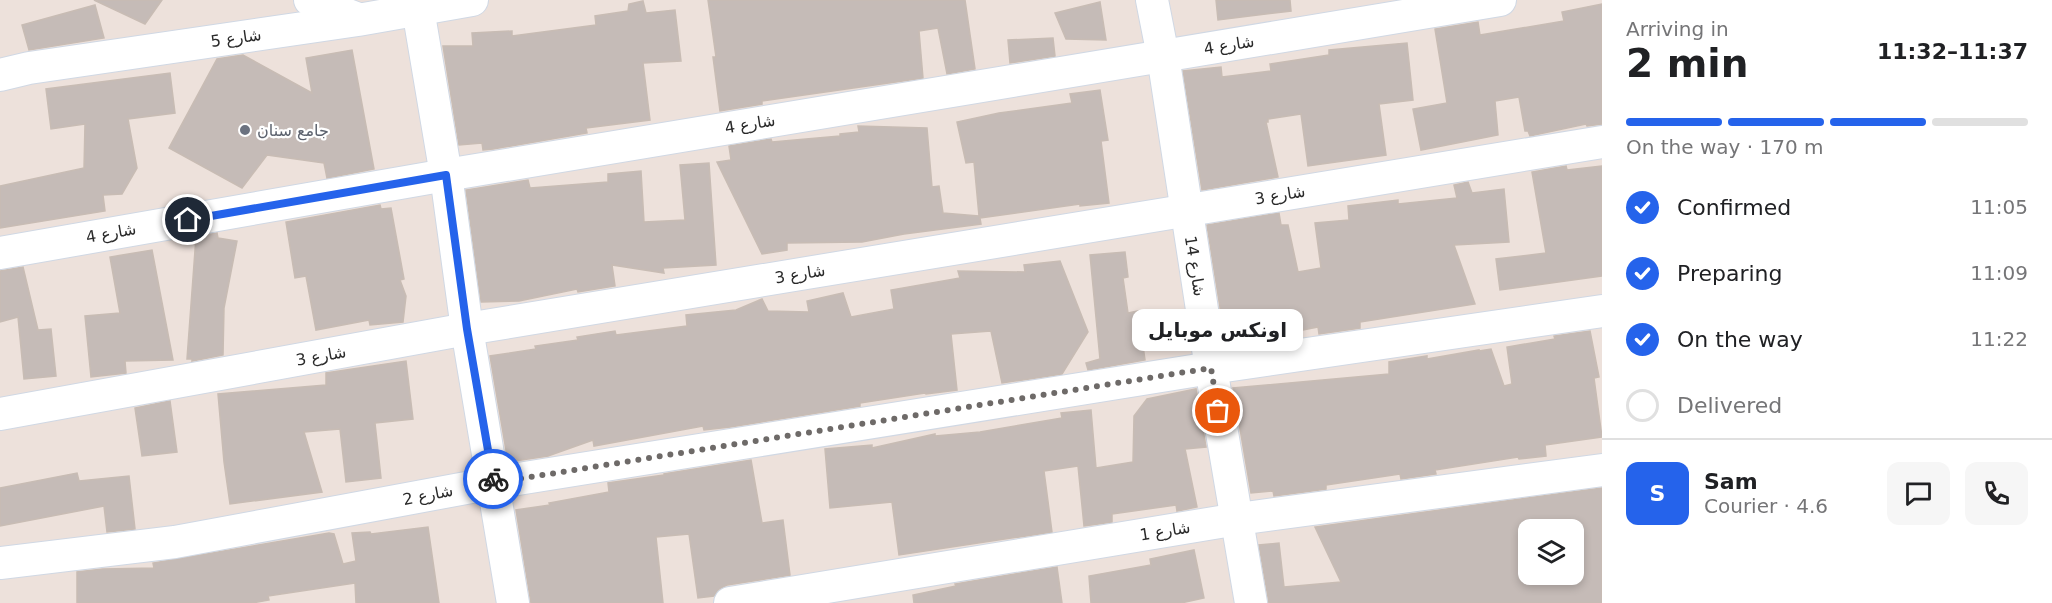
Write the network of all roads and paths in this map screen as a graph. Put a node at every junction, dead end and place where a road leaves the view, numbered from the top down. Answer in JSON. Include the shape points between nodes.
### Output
{"nodes":[{"id":1,"x":310,"y":0,"type":"edge"},
{"id":2,"x":472,"y":0,"type":"edge"},
{"id":3,"x":1152,"y":0,"type":"edge"},
{"id":4,"x":1500,"y":0,"type":"edge"},
{"id":5,"x":420,"y":4,"type":"edge"},
{"id":6,"x":358,"y":20,"type":"junction"},
{"id":7,"x":0,"y":55,"type":"edge"},
{"id":8,"x":1163,"y":56,"type":"junction"},
{"id":9,"x":14,"y":72,"type":"edge"},
{"id":10,"x":1602,"y":142,"type":"edge"},
{"id":11,"x":446,"y":175,"type":"junction"},
{"id":12,"x":1187,"y":210,"type":"junction"},
{"id":13,"x":0,"y":253,"type":"edge"},
{"id":14,"x":1602,"y":311,"type":"edge"},
{"id":15,"x":467,"y":329,"type":"junction"},
{"id":16,"x":1211,"y":368,"type":"junction"},
{"id":17,"x":0,"y":414,"type":"edge"},
{"id":18,"x":1602,"y":470,"type":"edge"},
{"id":19,"x":493,"y":483,"type":"junction"},
{"id":20,"x":1238,"y":519,"type":"junction"},
{"id":21,"x":0,"y":563,"type":"edge"},
{"id":22,"x":513,"y":603,"type":"edge"},
{"id":23,"x":730,"y":603,"type":"edge"},
{"id":24,"x":1251,"y":603,"type":"edge"}],
"edges":[{"from":1,"to":6,"type":"street"},
{"from":2,"to":5,"type":"street","name":"شارع 5"},
{"from":3,"to":8,"type":"street","name":"شارع 14"},
{"from":4,"to":8,"type":"street","name":"شارع 4"},
{"from":5,"to":6,"type":"street","name":"شارع 5"},
{"from":5,"to":11,"type":"street"},
{"from":6,"to":9,"type":"street","name":"شارع 5"},
{"from":7,"to":9,"type":"street"},
{"from":8,"to":11,"type":"street","name":"شارع 4"},
{"from":8,"to":12,"type":"street","name":"شارع 14"},
{"from":10,"to":12,"type":"street","name":"شارع 3"},
{"from":11,"to":13,"type":"street","name":"شارع 4"},
{"from":11,"to":15,"type":"street"},
{"from":12,"to":15,"type":"street","name":"شارع 3"},
{"from":12,"to":16,"type":"street","name":"شارع 14"},
{"from":14,"to":16,"type":"street","name":"شارع 2"},
{"from":15,"to":17,"type":"street","name":"شارع 3"},
{"from":15,"to":19,"type":"street"},
{"from":16,"to":19,"type":"street","name":"شارع 2"},
{"from":16,"to":20,"type":"street","name":"شارع 14"},
{"from":18,"to":20,"type":"street","name":"شارع 1"},
{"from":19,"to":21,"type":"street","name":"شارع 2","via":[[175,542]]},
{"from":19,"to":22,"type":"street"},
{"from":20,"to":23,"type":"street","name":"شارع 1"},
{"from":20,"to":24,"type":"street","name":"شارع 14"}]}
